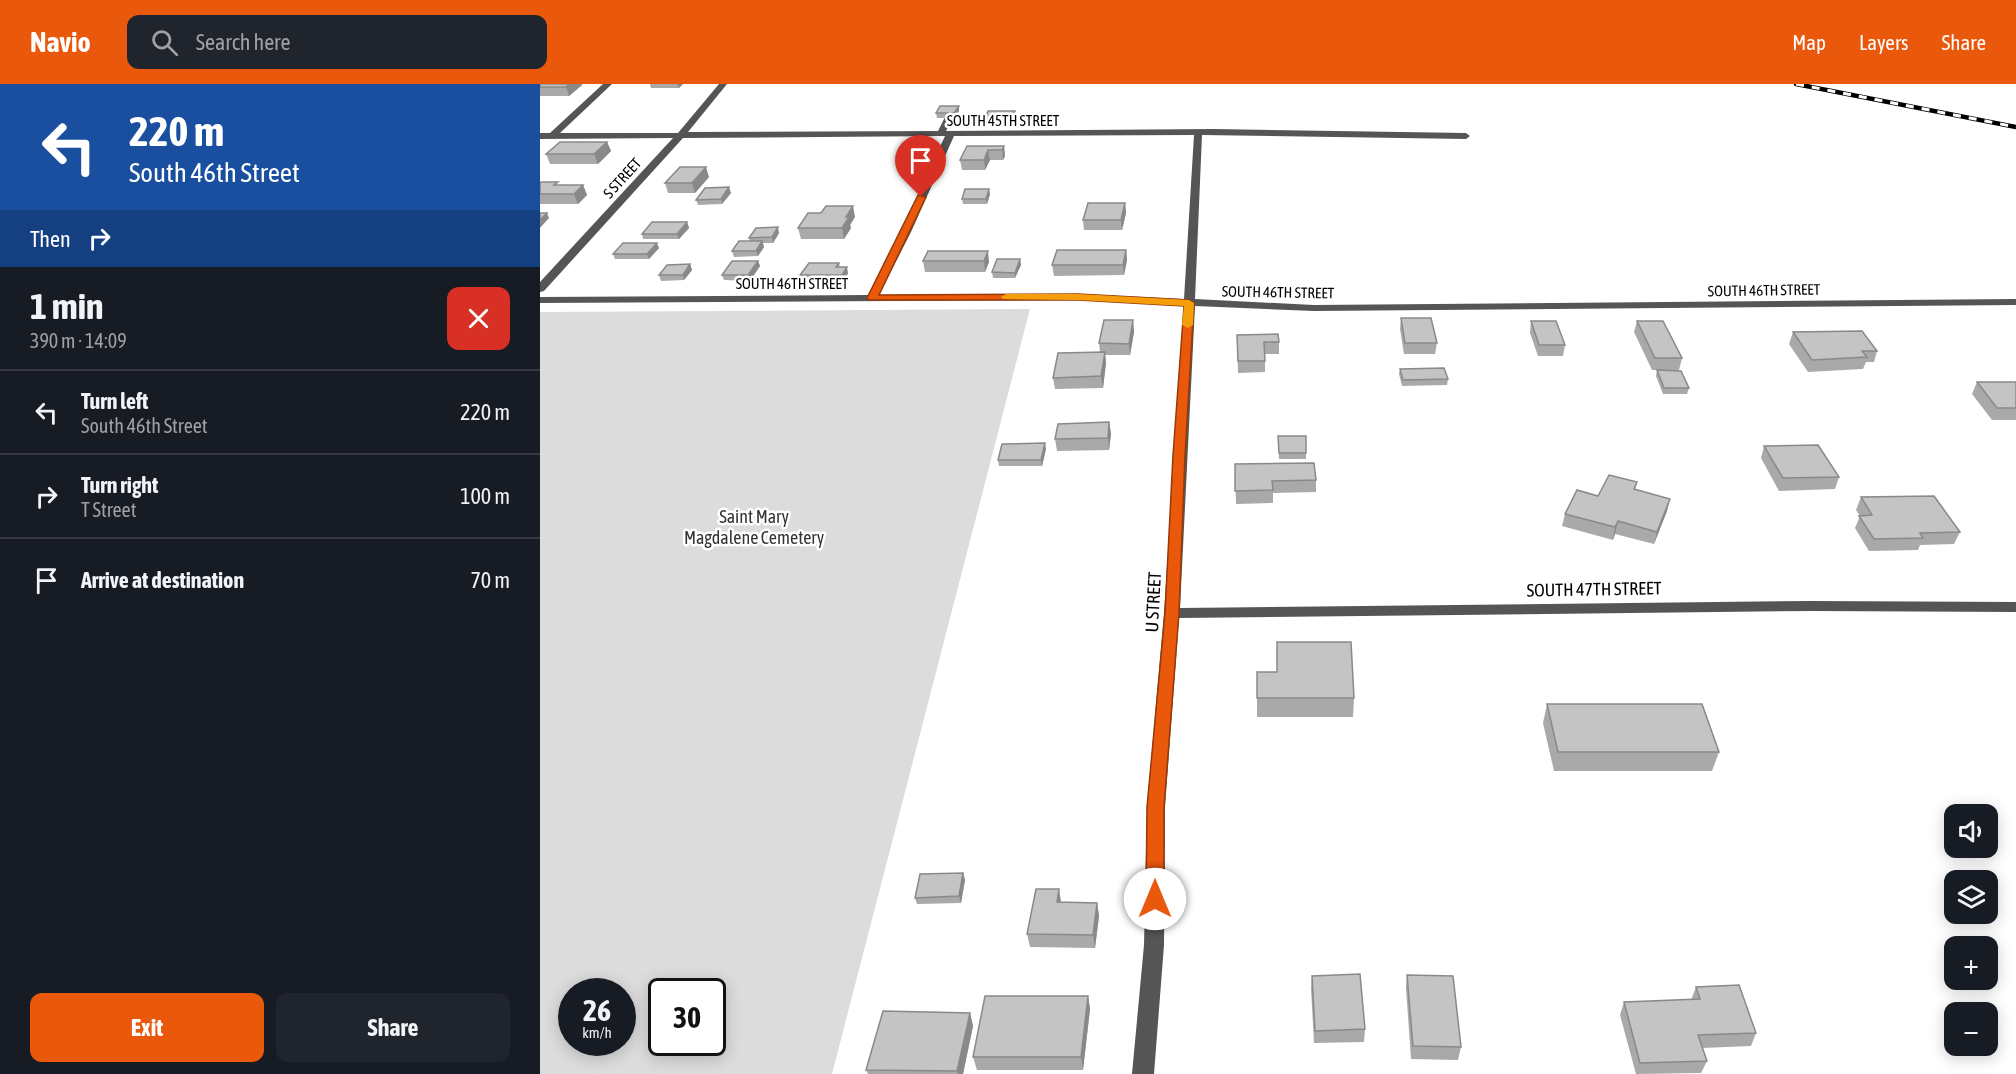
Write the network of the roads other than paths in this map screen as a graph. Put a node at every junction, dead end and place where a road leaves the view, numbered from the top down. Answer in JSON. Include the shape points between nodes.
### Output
{"nodes":[{"id":1,"x":608,"y":84,"type":"edge"},
{"id":2,"x":723,"y":84,"type":"edge"},
{"id":3,"x":948,"y":119,"type":"edge"},
{"id":4,"x":1198,"y":132,"type":"junction"},
{"id":5,"x":946,"y":133,"type":"junction"},
{"id":6,"x":540,"y":136,"type":"edge"},
{"id":7,"x":552,"y":136,"type":"junction"},
{"id":8,"x":680,"y":136,"type":"junction"},
{"id":9,"x":1466,"y":136,"type":"dead end"},
{"id":10,"x":540,"y":289,"type":"edge"},
{"id":11,"x":872,"y":298,"type":"junction"},
{"id":12,"x":540,"y":300,"type":"edge"},
{"id":13,"x":1189,"y":303,"type":"junction"},
{"id":14,"x":2016,"y":303,"type":"edge"},
{"id":15,"x":2016,"y":607,"type":"edge"},
{"id":16,"x":1172,"y":613,"type":"junction"},
{"id":17,"x":1143,"y":1074,"type":"edge"}],
"edges":[{"from":1,"to":7,"type":"street"},
{"from":2,"to":8,"type":"street","name":"S STREET"},
{"from":3,"to":5,"type":"street"},
{"from":4,"to":5,"type":"street","name":"SOUTH 45TH STREET"},
{"from":4,"to":9,"type":"street","name":"SOUTH 45TH STREET"},
{"from":4,"to":13,"type":"street","name":"U STREET"},
{"from":5,"to":8,"type":"street","name":"SOUTH 45TH STREET"},
{"from":5,"to":11,"type":"street","via":[[906,232]]},
{"from":6,"to":7,"type":"street","name":"SOUTH 45TH STREET"},
{"from":7,"to":8,"type":"street","name":"SOUTH 45TH STREET"},
{"from":8,"to":10,"type":"street","name":"S STREET"},
{"from":11,"to":12,"type":"street","name":"SOUTH 46TH STREET"},
{"from":11,"to":13,"type":"street","name":"SOUTH 46TH STREET","via":[[1078,297]]},
{"from":13,"to":14,"type":"street","name":"SOUTH 46TH STREET","via":[[1326,308]]},
{"from":13,"to":16,"type":"street","name":"U STREET"},
{"from":15,"to":16,"type":"street","name":"SOUTH 47TH STREET"},
{"from":16,"to":17,"type":"street","name":"U STREET","via":[[1156,807],[1154,945]]}]}
